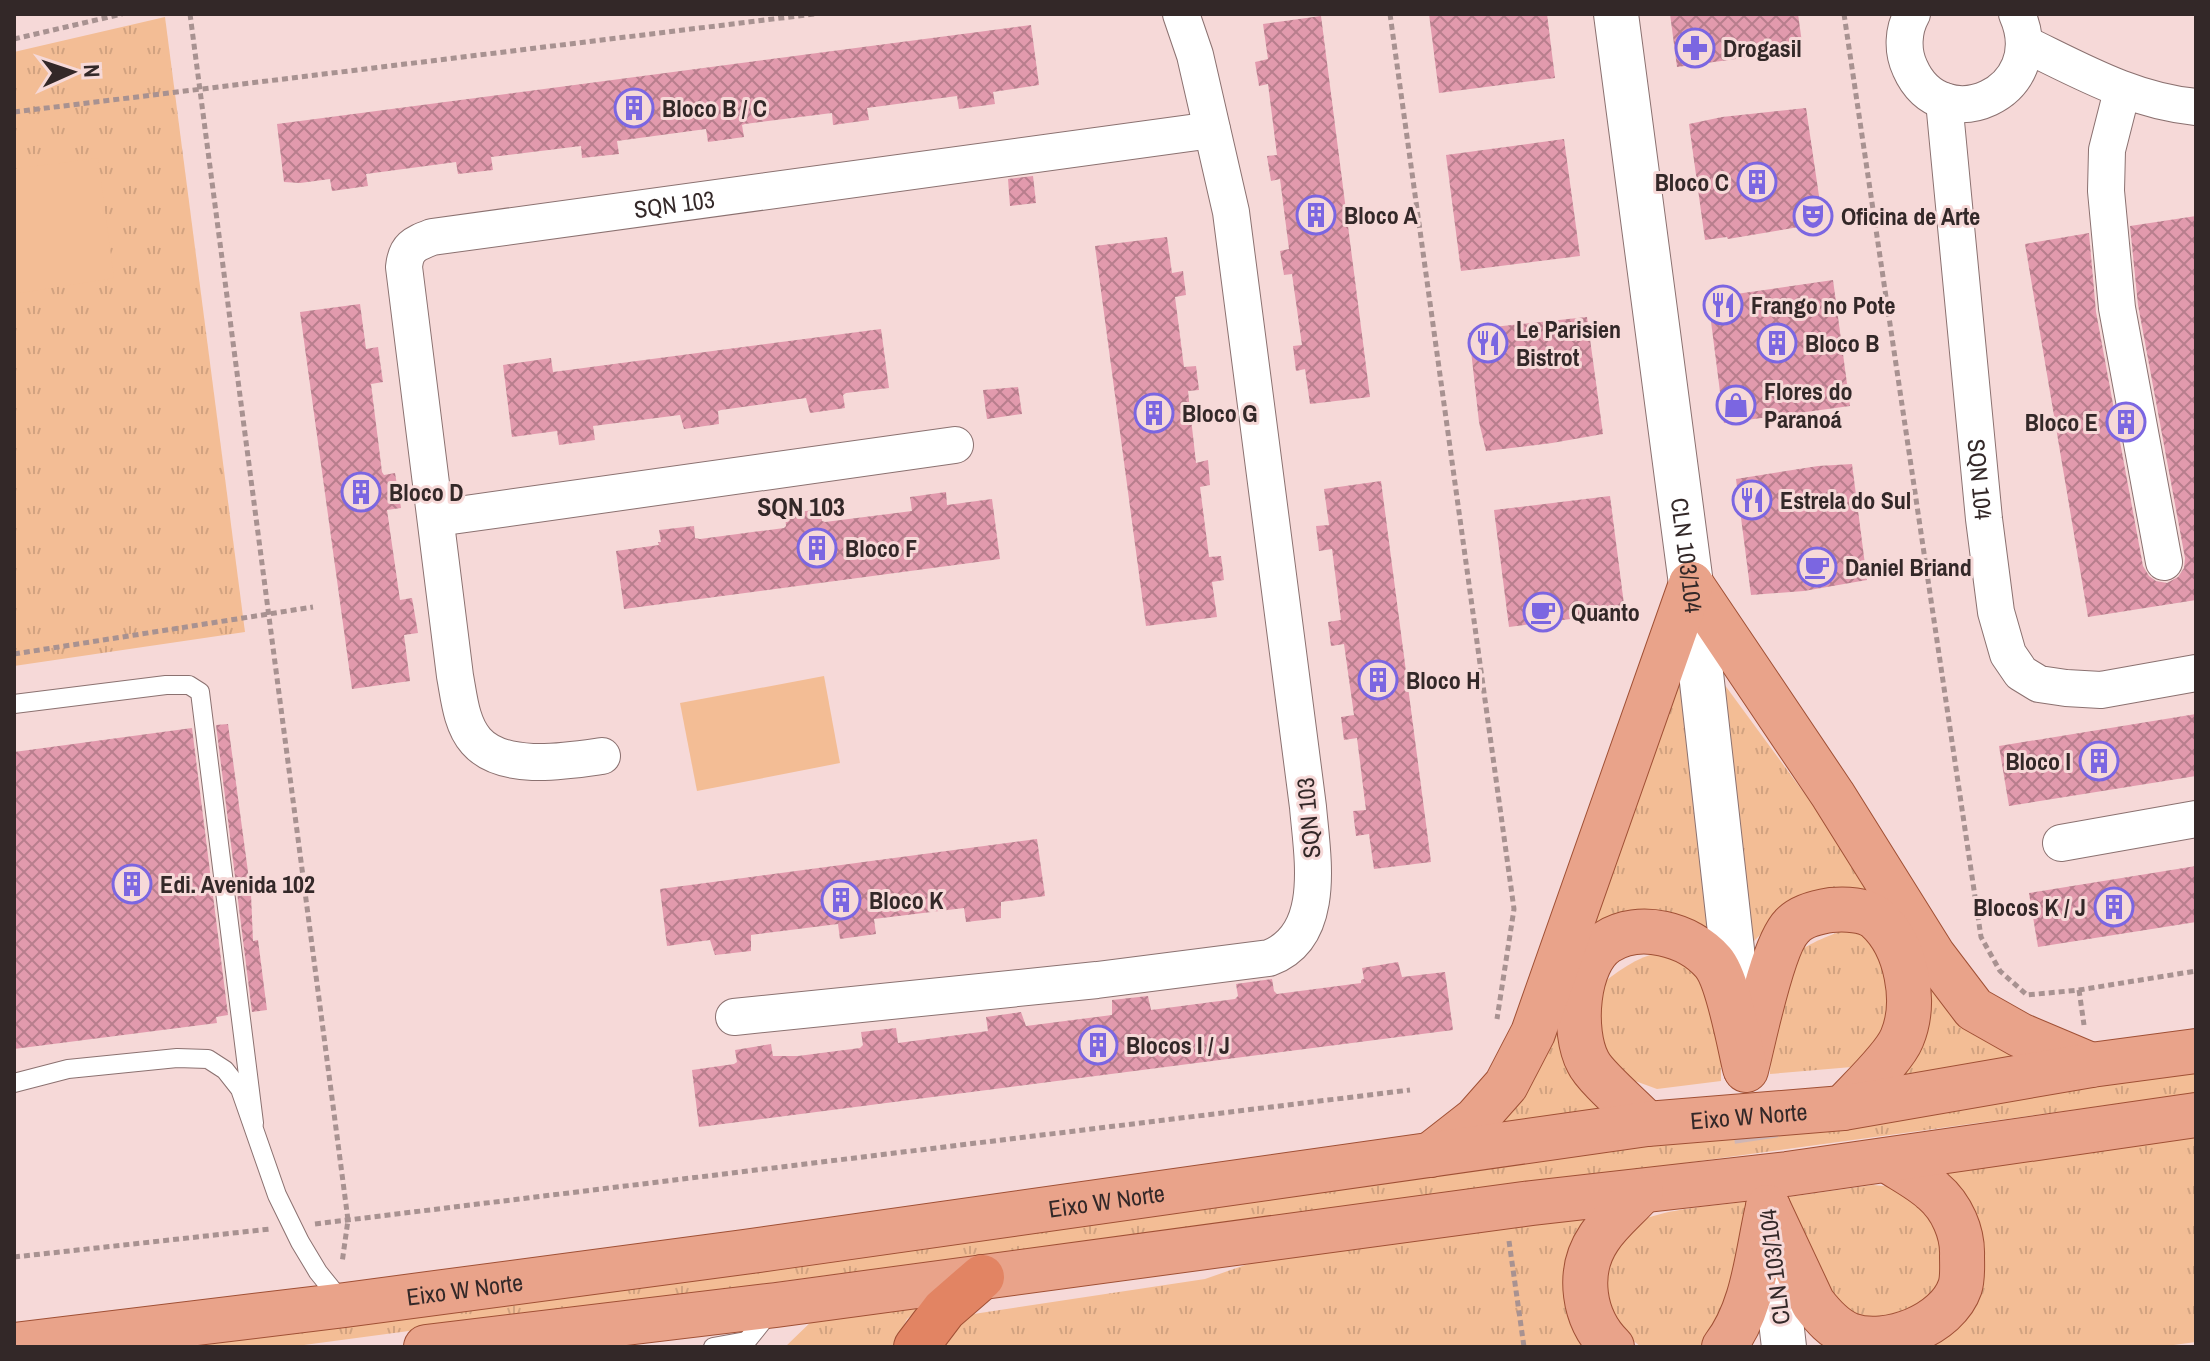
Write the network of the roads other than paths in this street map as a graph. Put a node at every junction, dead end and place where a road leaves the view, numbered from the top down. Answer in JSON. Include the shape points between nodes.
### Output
{"nodes":[{"id":1,"x":1181,"y":14,"type":"edge"},
{"id":2,"x":1616,"y":14,"type":"edge"},
{"id":3,"x":1912,"y":14,"type":"edge"},
{"id":4,"x":2021,"y":29,"type":"edge"},
{"id":5,"x":2122,"y":91,"type":"junction"},
{"id":6,"x":1944,"y":101,"type":"junction"},
{"id":7,"x":2196,"y":107,"type":"edge"},
{"id":8,"x":1212,"y":130,"type":"junction"},
{"id":9,"x":955,"y":445,"type":"dead end"},
{"id":10,"x":437,"y":518,"type":"junction"},
{"id":11,"x":2164,"y":562,"type":"dead end"},
{"id":12,"x":1691,"y":584,"type":"junction"},
{"id":13,"x":2196,"y":673,"type":"edge"},
{"id":14,"x":14,"y":704,"type":"edge"},
{"id":15,"x":602,"y":756,"type":"dead end"},
{"id":16,"x":2196,"y":819,"type":"edge"},
{"id":17,"x":2061,"y":843,"type":"dead end"},
{"id":18,"x":734,"y":1017,"type":"dead end"},
{"id":19,"x":2196,"y":1051,"type":"edge"},
{"id":20,"x":2091,"y":1065,"type":"junction"},
{"id":21,"x":14,"y":1083,"type":"edge"},
{"id":22,"x":1748,"y":1083,"type":"junction"},
{"id":23,"x":1843,"y":1108,"type":"junction"},
{"id":24,"x":2196,"y":1115,"type":"edge"},
{"id":25,"x":254,"y":1123,"type":"junction"},
{"id":26,"x":1647,"y":1124,"type":"junction"},
{"id":27,"x":1428,"y":1157,"type":"junction"},
{"id":28,"x":1887,"y":1160,"type":"junction"},
{"id":29,"x":1641,"y":1192,"type":"junction"},
{"id":30,"x":1766,"y":1197,"type":"junction"},
{"id":31,"x":982,"y":1277,"type":"junction"},
{"id":32,"x":341,"y":1300,"type":"junction"},
{"id":33,"x":776,"y":1305,"type":"junction"},
{"id":34,"x":744,"y":1344,"type":"edge"},
{"id":35,"x":14,"y":1345,"type":"edge"},
{"id":36,"x":441,"y":1346,"type":"edge"},
{"id":37,"x":713,"y":1347,"type":"edge"},
{"id":38,"x":916,"y":1347,"type":"edge"},
{"id":39,"x":1612,"y":1347,"type":"edge"},
{"id":40,"x":1724,"y":1347,"type":"edge"},
{"id":41,"x":1784,"y":1347,"type":"edge"}],
"edges":[{"from":1,"to":8,"type":"street","name":"SQN 103"},
{"from":2,"to":12,"type":"street","name":"CLN 103/104"},
{"from":3,"to":6,"type":"street","via":[[1904,40],[1906,59],[1927,92]]},
{"from":4,"to":5,"type":"street"},
{"from":4,"to":6,"type":"street","via":[[2022,63],[2013,80],[1982,102]]},
{"from":5,"to":7,"type":"street"},
{"from":5,"to":11,"type":"street","via":[[2107,150],[2106,191],[2117,308]]},
{"from":6,"to":13,"type":"street","name":"SQN 104","via":[[1986,535],[1996,612],[2008,654],[2021,673],[2039,684],[2066,688],[2101,690]]},
{"from":8,"to":10,"type":"street","name":"SQN 103","via":[[432,237],[414,244],[406,252],[404,267]]},
{"from":8,"to":18,"type":"street","name":"SQN 103","via":[[1231,212],[1308,807],[1313,875],[1309,911],[1297,937],[1269,958]]},
{"from":9,"to":10,"type":"street"},
{"from":10,"to":15,"type":"street","name":"SQN 103","via":[[455,676],[476,742],[499,755],[548,764]]},
{"from":12,"to":20,"type":"main road","via":[[1933,955],[1974,1009]]},
{"from":12,"to":22,"type":"street","name":"CLN 103/104"},
{"from":12,"to":27,"type":"main road","via":[[1533,1033],[1506,1085],[1476,1119]]},
{"from":14,"to":25,"type":"lane","via":[[166,685],[189,685],[200,692]]},
{"from":16,"to":17,"type":"street"},
{"from":19,"to":20,"type":"main road","name":"Eixo W Norte"},
{"from":20,"to":23,"type":"main road","name":"Eixo W Norte"},
{"from":21,"to":25,"type":"lane","via":[[68,1069],[208,1059],[240,1089]]},
{"from":22,"to":23,"type":"main road","via":[[1771,970],[1790,927],[1816,913],[1852,910],[1876,917],[1893,940],[1904,963],[1908,1008],[1902,1039]]},
{"from":22,"to":26,"type":"main road","via":[[1714,962],[1689,943],[1661,932],[1621,935],[1605,943],[1586,973],[1578,1006],[1580,1038],[1588,1063]]},
{"from":23,"to":26,"type":"main road","name":"Eixo W Norte"},
{"from":24,"to":28,"type":"main road"},
{"from":25,"to":32,"type":"lane","via":[[277,1195],[318,1272]]},
{"from":26,"to":27,"type":"main road","name":"Eixo W Norte"},
{"from":27,"to":32,"type":"main road","name":"Eixo W Norte"},
{"from":28,"to":29,"type":"main road"},
{"from":28,"to":30,"type":"main road","via":[[1935,1192],[1962,1238],[1960,1288],[1942,1312],[1917,1330],[1852,1336],[1822,1316]]},
{"from":29,"to":31,"type":"main road"},
{"from":29,"to":39,"type":"main road","via":[[1599,1238],[1586,1267],[1590,1313]]},
{"from":30,"to":40,"type":"main road","via":[[1749,1300]]},
{"from":30,"to":41,"type":"street","name":"CLN 103/104"},
{"from":31,"to":33,"type":"main road"},
{"from":31,"to":38,"type":"highway","via":[[944,1310]]},
{"from":32,"to":35,"type":"main road","name":"Eixo W Norte"},
{"from":33,"to":34,"type":"lane"},
{"from":33,"to":36,"type":"main road"},
{"from":34,"to":37,"type":"lane"}]}
